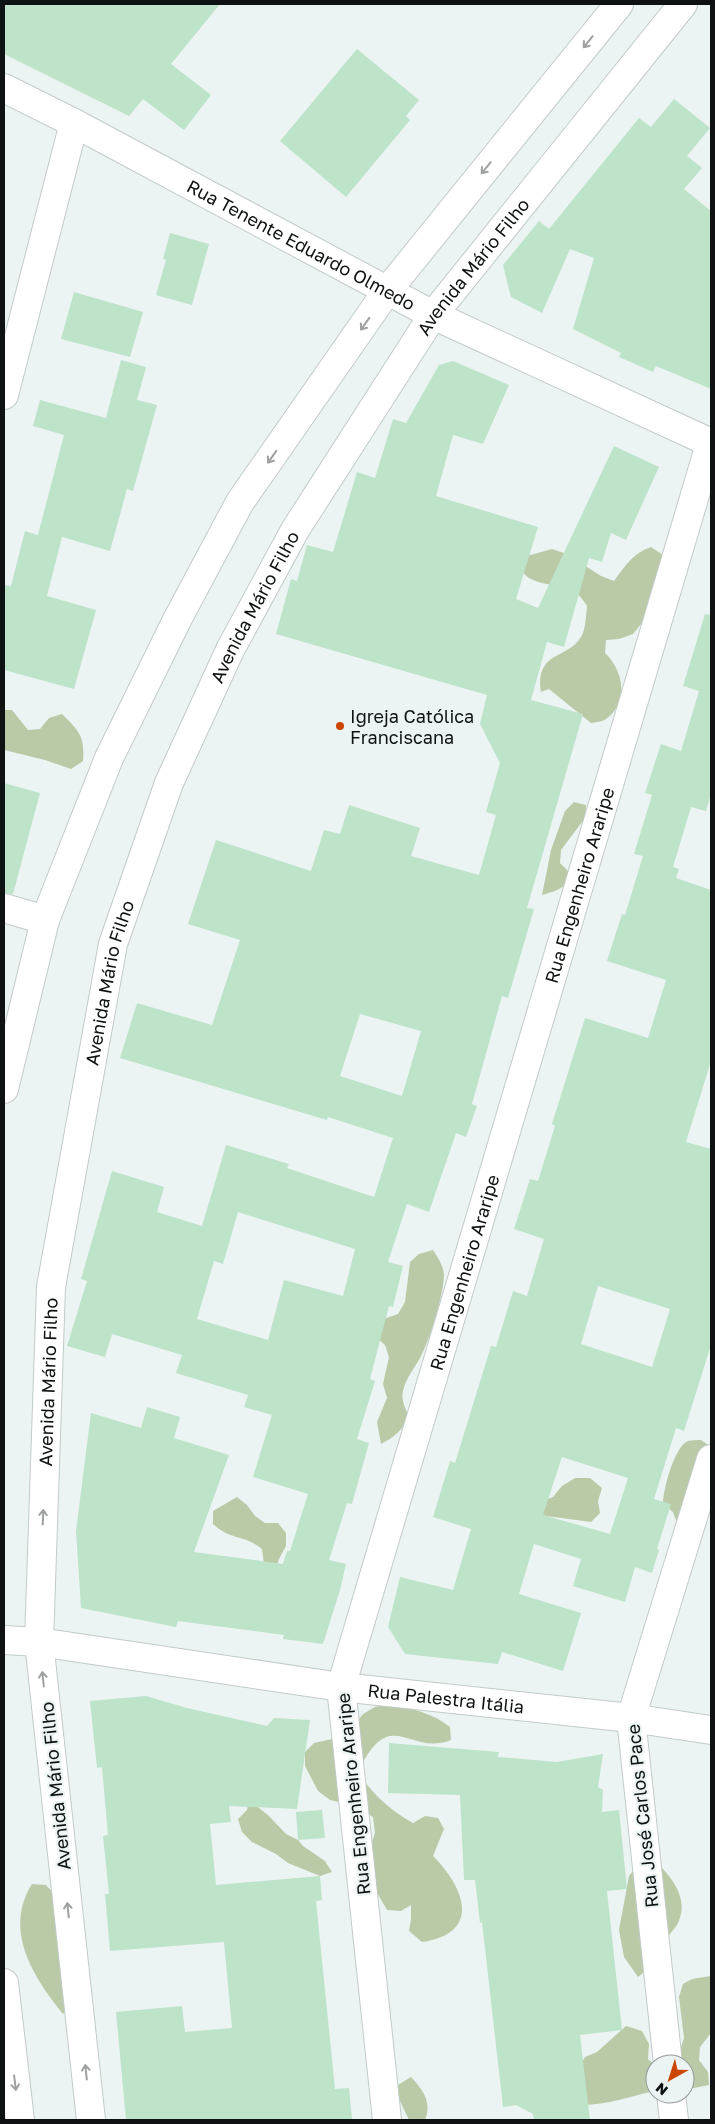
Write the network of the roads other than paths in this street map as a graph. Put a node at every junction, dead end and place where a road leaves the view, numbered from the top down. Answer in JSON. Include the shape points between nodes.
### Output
{"nodes":[{"id":1,"x":619,"y":4,"type":"edge"},
{"id":2,"x":683,"y":4,"type":"edge"},
{"id":3,"x":4,"y":88,"type":"edge"},
{"id":4,"x":74,"y":123,"type":"junction"},
{"id":5,"x":388,"y":291,"type":"junction"},
{"id":6,"x":433,"y":315,"type":"junction"},
{"id":7,"x":4,"y":395,"type":"edge"},
{"id":8,"x":711,"y":442,"type":"edge"},
{"id":9,"x":4,"y":908,"type":"edge"},
{"id":10,"x":46,"y":920,"type":"junction"},
{"id":11,"x":4,"y":1089,"type":"edge"},
{"id":12,"x":711,"y":1459,"type":"edge"},
{"id":13,"x":4,"y":1640,"type":"edge"},
{"id":14,"x":39,"y":1642,"type":"junction"},
{"id":15,"x":341,"y":1687,"type":"junction"},
{"id":16,"x":631,"y":1718,"type":"junction"},
{"id":17,"x":711,"y":1730,"type":"edge"},
{"id":18,"x":4,"y":1983,"type":"edge"},
{"id":19,"x":667,"y":2054,"type":"edge"},
{"id":20,"x":672,"y":2104,"type":"edge"},
{"id":21,"x":20,"y":2120,"type":"edge"},
{"id":22,"x":91,"y":2120,"type":"edge"},
{"id":23,"x":386,"y":2120,"type":"edge"},
{"id":24,"x":674,"y":2120,"type":"edge"}],
"edges":[{"from":1,"to":5,"type":"street","one_way":true},
{"from":2,"to":6,"type":"street","name":"Avenida Mário Filho"},
{"from":3,"to":4,"type":"street","name":"Rua Tenente Eduardo Olmedo"},
{"from":4,"to":5,"type":"street","name":"Rua Tenente Eduardo Olmedo"},
{"from":4,"to":7,"type":"street"},
{"from":5,"to":6,"type":"street","name":"Rua Tenente Eduardo Olmedo"},
{"from":5,"to":10,"type":"street","one_way":true,"via":[[240,502],[109,758]]},
{"from":6,"to":8,"type":"street","name":"Rua Tenente Eduardo Olmedo"},
{"from":14,"to":6,"type":"street","name":"Avenida Mário Filho","one_way":true,"via":[[51,1287],[112,944],[169,783],[230,650],[295,530]]},
{"from":8,"to":15,"type":"street","name":"Rua Engenheiro Araripe"},
{"from":9,"to":10,"type":"street"},
{"from":10,"to":11,"type":"street"},
{"from":12,"to":16,"type":"street","name":"Rua José Carlos Pace"},
{"from":13,"to":14,"type":"street","name":"Rua Palestra Itália"},
{"from":14,"to":15,"type":"street","name":"Rua Palestra Itália"},
{"from":22,"to":14,"type":"street","name":"Avenida Mário Filho","one_way":true},
{"from":15,"to":16,"type":"street","name":"Rua Palestra Itália"},
{"from":15,"to":23,"type":"street","name":"Rua Engenheiro Araripe"},
{"from":16,"to":17,"type":"street","name":"Rua Palestra Itália"},
{"from":16,"to":19,"type":"street","name":"Rua José Carlos Pace"},
{"from":18,"to":21,"type":"street","one_way":true},
{"from":20,"to":24,"type":"street"}]}
